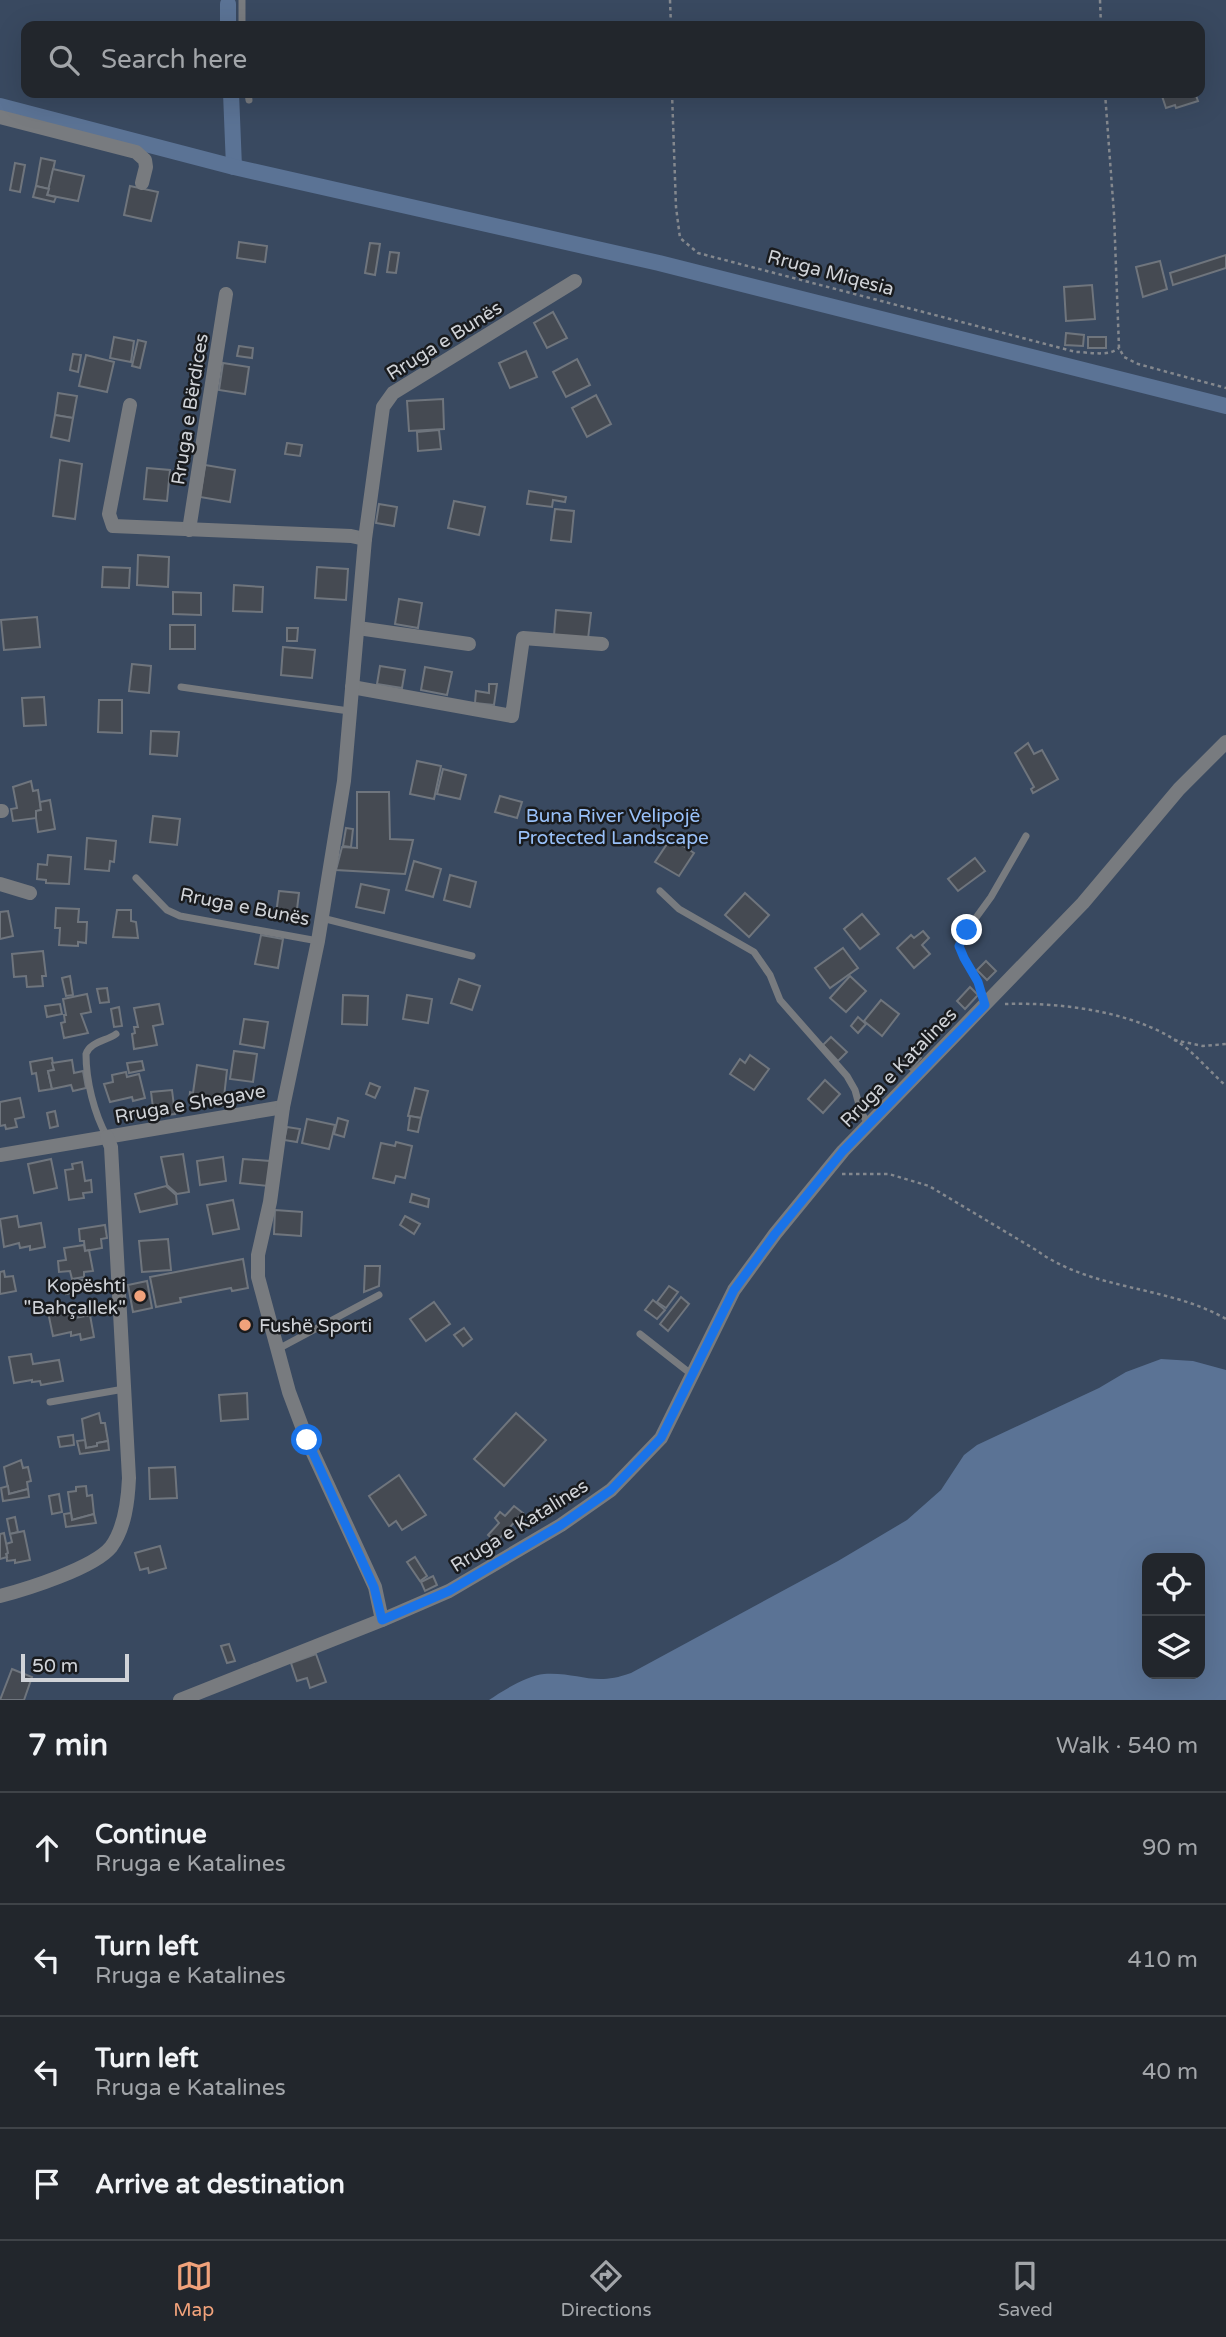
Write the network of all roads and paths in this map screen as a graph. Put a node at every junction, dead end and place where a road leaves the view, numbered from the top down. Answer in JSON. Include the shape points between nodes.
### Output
{"nodes":[{"id":1,"x":242,"y":0,"type":"edge"},
{"id":2,"x":670,"y":0,"type":"edge"},
{"id":3,"x":1100,"y":0,"type":"edge"},
{"id":4,"x":242,"y":21,"type":"edge"},
{"id":5,"x":671,"y":21,"type":"edge"},
{"id":6,"x":1101,"y":21,"type":"edge"},
{"id":7,"x":671,"y":98,"type":"edge"},
{"id":8,"x":1105,"y":98,"type":"edge"},
{"id":9,"x":0,"y":117,"type":"edge"},
{"id":10,"x":142,"y":183,"type":"dead end"},
{"id":11,"x":575,"y":281,"type":"dead end"},
{"id":12,"x":226,"y":294,"type":"dead end"},
{"id":13,"x":1119,"y":348,"type":"junction"},
{"id":14,"x":1226,"y":388,"type":"edge"},
{"id":15,"x":130,"y":405,"type":"dead end"},
{"id":16,"x":189,"y":530,"type":"junction"},
{"id":17,"x":365,"y":539,"type":"junction"},
{"id":18,"x":358,"y":628,"type":"junction"},
{"id":19,"x":469,"y":644,"type":"dead end"},
{"id":20,"x":602,"y":644,"type":"dead end"},
{"id":21,"x":181,"y":687,"type":"dead end"},
{"id":22,"x":352,"y":687,"type":"junction"},
{"id":23,"x":350,"y":711,"type":"junction"},
{"id":24,"x":1226,"y":741,"type":"edge"},
{"id":25,"x":1026,"y":836,"type":"dead end"},
{"id":26,"x":136,"y":878,"type":"dead end"},
{"id":27,"x":0,"y":884,"type":"edge"},
{"id":28,"x":660,"y":891,"type":"dead end"},
{"id":29,"x":30,"y":893,"type":"dead end"},
{"id":30,"x":322,"y":918,"type":"junction"},
{"id":31,"x":318,"y":941,"type":"junction"},
{"id":32,"x":472,"y":956,"type":"dead end"},
{"id":33,"x":985,"y":1005,"type":"junction"},
{"id":34,"x":116,"y":1034,"type":"dead end"},
{"id":35,"x":1171,"y":1040,"type":"junction"},
{"id":36,"x":1226,"y":1044,"type":"edge"},
{"id":37,"x":1226,"y":1086,"type":"edge"},
{"id":38,"x":283,"y":1107,"type":"junction"},
{"id":39,"x":869,"y":1125,"type":"junction"},
{"id":40,"x":107,"y":1137,"type":"junction"},
{"id":41,"x":0,"y":1155,"type":"edge"},
{"id":42,"x":824,"y":1174,"type":"junction"},
{"id":43,"x":379,"y":1295,"type":"dead end"},
{"id":44,"x":1226,"y":1319,"type":"edge"},
{"id":45,"x":640,"y":1334,"type":"dead end"},
{"id":46,"x":278,"y":1349,"type":"junction"},
{"id":47,"x":691,"y":1374,"type":"junction"},
{"id":48,"x":124,"y":1389,"type":"junction"},
{"id":49,"x":50,"y":1402,"type":"dead end"},
{"id":50,"x":0,"y":1596,"type":"edge"},
{"id":51,"x":382,"y":1620,"type":"junction"},
{"id":52,"x":180,"y":1700,"type":"edge"}],
"edges":[{"from":1,"to":4,"type":"lane"},
{"from":2,"to":5,"type":"path"},
{"from":3,"to":6,"type":"path"},
{"from":7,"to":13,"type":"path","name":"Rruga Miqesia","via":[[680,238],[698,253],[1076,352],[1106,353]]},
{"from":8,"to":13,"type":"path"},
{"from":9,"to":10,"type":"street","via":[[136,152],[145,160]]},
{"from":11,"to":17,"type":"street","name":"Rruga e Bunës","via":[[393,393],[383,407]]},
{"from":12,"to":16,"type":"street","name":"Rruga e Bërdices"},
{"from":13,"to":14,"type":"path","via":[[1124,357],[1138,364]]},
{"from":15,"to":16,"type":"street","via":[[110,521],[113,526]]},
{"from":16,"to":17,"type":"street"},
{"from":17,"to":18,"type":"street","name":"Rruga e Bunës"},
{"from":18,"to":19,"type":"street"},
{"from":18,"to":22,"type":"street","name":"Rruga e Bunës"},
{"from":20,"to":22,"type":"street","via":[[523,638],[512,716]]},
{"from":21,"to":23,"type":"lane"},
{"from":22,"to":23,"type":"street","name":"Rruga e Bunës"},
{"from":23,"to":30,"type":"street","name":"Rruga e Bunës","via":[[345,780]]},
{"from":24,"to":33,"type":"street","name":"Rruga e Katalines","via":[[1083,903]]},
{"from":25,"to":33,"type":"lane","name":"Rruga e Katalines","via":[[959,946]]},
{"from":26,"to":31,"type":"lane","name":"Rruga e Bunës","via":[[167,910],[180,916]]},
{"from":27,"to":29,"type":"street"},
{"from":28,"to":39,"type":"lane","via":[[679,909],[754,952],[780,1000],[847,1076]]},
{"from":30,"to":31,"type":"street","name":"Rruga e Bunës"},
{"from":30,"to":32,"type":"lane","name":"Rruga e Bunës"},
{"from":31,"to":38,"type":"street","name":"Rruga e Bunës"},
{"from":33,"to":35,"type":"path","via":[[1092,1009]]},
{"from":33,"to":39,"type":"street","name":"Rruga e Katalines"},
{"from":34,"to":40,"type":"lane","name":"Rruga e Shegave","via":[[87,1049],[86,1054],[92,1096]]},
{"from":35,"to":36,"type":"path","via":[[1203,1046]]},
{"from":35,"to":37,"type":"path","via":[[1190,1051]]},
{"from":38,"to":40,"type":"street","name":"Rruga e Shegave"},
{"from":38,"to":46,"type":"street","name":"Rruga e Shegave","via":[[258,1255],[260,1286]]},
{"from":39,"to":42,"type":"street","name":"Rruga e Katalines"},
{"from":40,"to":41,"type":"street","name":"Rruga e Shegave"},
{"from":40,"to":48,"type":"street"},
{"from":42,"to":44,"type":"path","via":[[889,1174],[929,1186],[1074,1272],[1196,1306]]},
{"from":42,"to":47,"type":"street","name":"Rruga e Katalines","via":[[734,1290]]},
{"from":43,"to":46,"type":"lane"},
{"from":45,"to":47,"type":"lane"},
{"from":46,"to":51,"type":"street","via":[[307,1440],[374,1587]]},
{"from":47,"to":51,"type":"street","name":"Rruga e Katalines","via":[[661,1438],[611,1490],[449,1591]]},
{"from":48,"to":49,"type":"lane"},
{"from":48,"to":50,"type":"street","via":[[128,1501],[110,1547],[96,1559],[51,1580]]},
{"from":51,"to":52,"type":"street","name":"Rruga e Katalines"}]}
